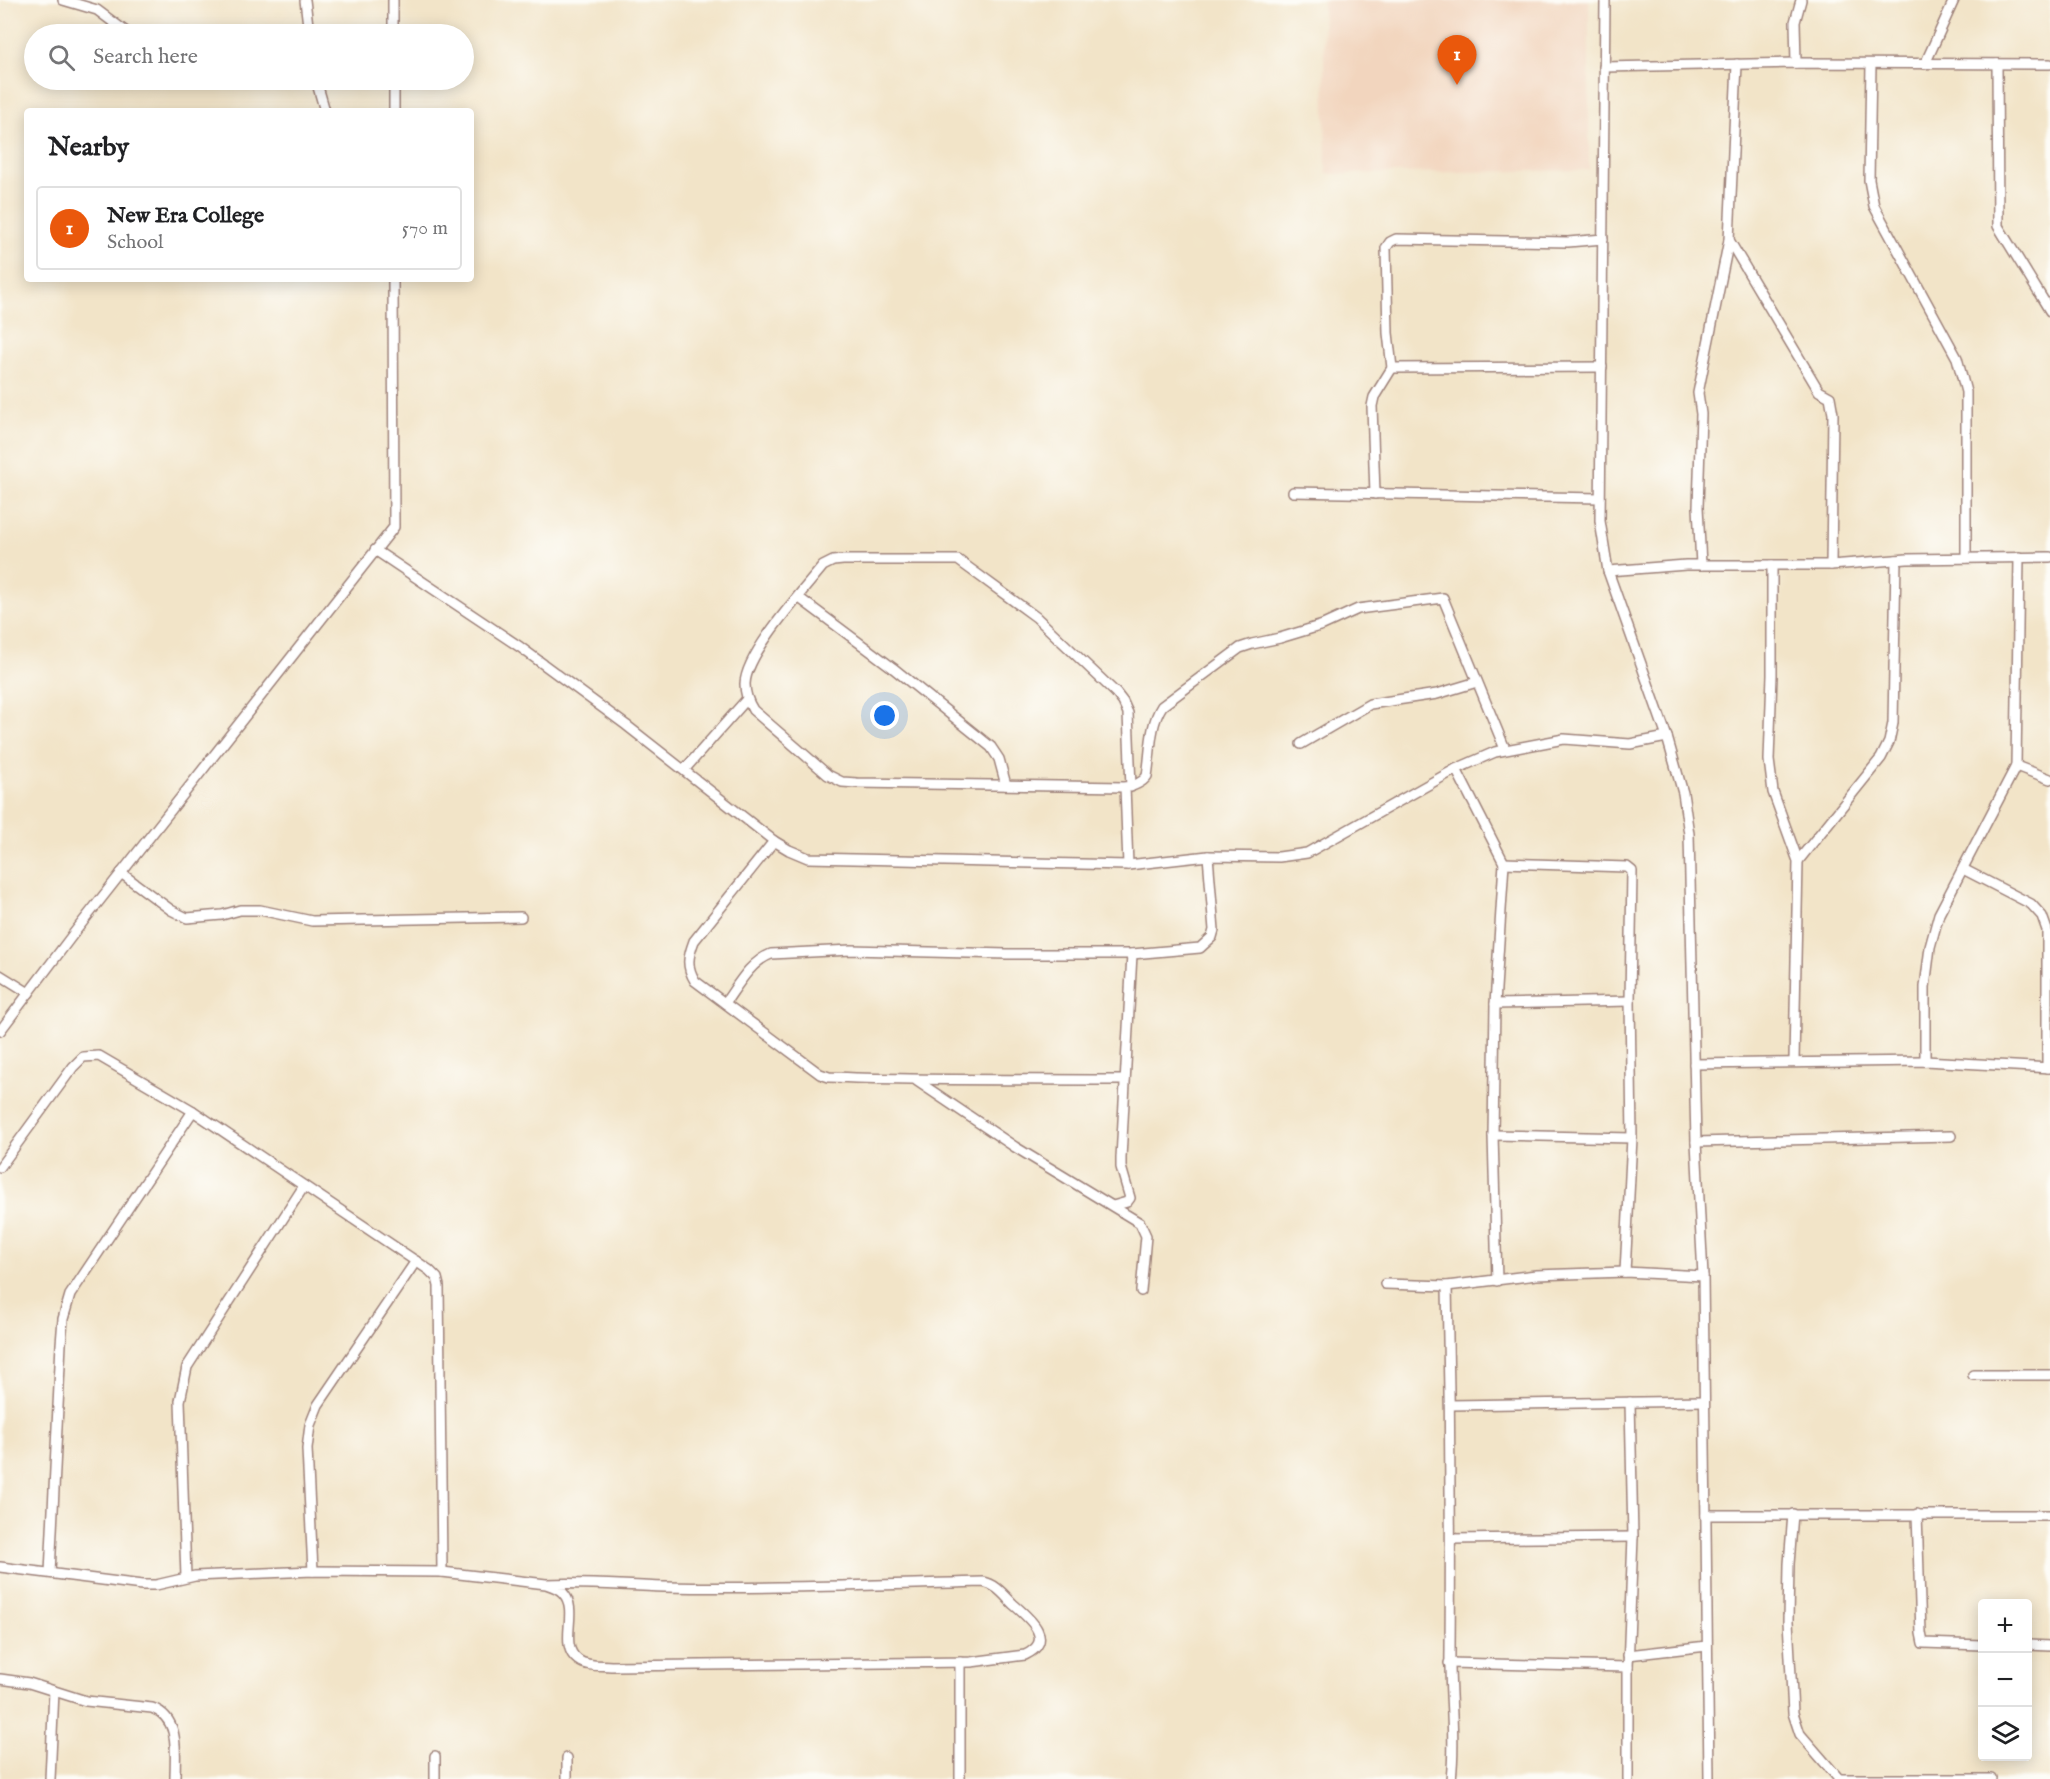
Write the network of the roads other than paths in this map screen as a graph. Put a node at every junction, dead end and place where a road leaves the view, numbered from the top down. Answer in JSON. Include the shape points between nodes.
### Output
{"nodes":[{"id":1,"x":63,"y":0,"type":"edge"},
{"id":2,"x":305,"y":0,"type":"edge"},
{"id":3,"x":393,"y":0,"type":"edge"},
{"id":4,"x":1605,"y":0,"type":"edge"},
{"id":5,"x":1801,"y":0,"type":"edge"},
{"id":6,"x":1954,"y":0,"type":"edge"},
{"id":7,"x":116,"y":24,"type":"edge"},
{"id":8,"x":308,"y":24,"type":"edge"},
{"id":9,"x":393,"y":24,"type":"edge"},
{"id":10,"x":1796,"y":63,"type":"junction"},
{"id":11,"x":2050,"y":63,"type":"edge"},
{"id":12,"x":1737,"y":64,"type":"junction"},
{"id":13,"x":1871,"y":64,"type":"junction"},
{"id":14,"x":1925,"y":64,"type":"junction"},
{"id":15,"x":1997,"y":64,"type":"junction"},
{"id":16,"x":1604,"y":68,"type":"junction"},
{"id":17,"x":319,"y":90,"type":"edge"},
{"id":18,"x":394,"y":90,"type":"edge"},
{"id":19,"x":324,"y":108,"type":"edge"},
{"id":20,"x":394,"y":108,"type":"edge"},
{"id":21,"x":1602,"y":239,"type":"junction"},
{"id":22,"x":1729,"y":240,"type":"junction"},
{"id":23,"x":393,"y":282,"type":"edge"},
{"id":24,"x":2050,"y":311,"type":"edge"},
{"id":25,"x":1602,"y":367,"type":"junction"},
{"id":26,"x":1392,"y":368,"type":"junction"},
{"id":27,"x":1293,"y":492,"type":"dead end"},
{"id":28,"x":1375,"y":494,"type":"junction"},
{"id":29,"x":1600,"y":498,"type":"junction"},
{"id":30,"x":375,"y":550,"type":"junction"},
{"id":31,"x":2019,"y":557,"type":"junction"},
{"id":32,"x":2050,"y":557,"type":"edge"},
{"id":33,"x":1966,"y":558,"type":"junction"},
{"id":34,"x":1896,"y":560,"type":"junction"},
{"id":35,"x":1701,"y":565,"type":"junction"},
{"id":36,"x":1772,"y":565,"type":"junction"},
{"id":37,"x":1831,"y":565,"type":"junction"},
{"id":38,"x":1608,"y":571,"type":"junction"},
{"id":39,"x":798,"y":597,"type":"junction"},
{"id":40,"x":1477,"y":682,"type":"junction"},
{"id":41,"x":747,"y":699,"type":"junction"},
{"id":42,"x":1667,"y":737,"type":"junction"},
{"id":43,"x":1300,"y":744,"type":"dead end"},
{"id":44,"x":1505,"y":749,"type":"junction"},
{"id":45,"x":2016,"y":766,"type":"junction"},
{"id":46,"x":1456,"y":769,"type":"junction"},
{"id":47,"x":684,"y":770,"type":"junction"},
{"id":48,"x":2050,"y":779,"type":"edge"},
{"id":49,"x":1006,"y":785,"type":"junction"},
{"id":50,"x":1128,"y":787,"type":"junction"},
{"id":51,"x":774,"y":841,"type":"junction"},
{"id":52,"x":1208,"y":856,"type":"junction"},
{"id":53,"x":1798,"y":861,"type":"junction"},
{"id":54,"x":1504,"y":863,"type":"junction"},
{"id":55,"x":1128,"y":865,"type":"junction"},
{"id":56,"x":1963,"y":869,"type":"junction"},
{"id":57,"x":121,"y":873,"type":"junction"},
{"id":58,"x":521,"y":916,"type":"dead end"},
{"id":59,"x":1132,"y":954,"type":"junction"},
{"id":60,"x":0,"y":975,"type":"edge"},
{"id":61,"x":29,"y":993,"type":"junction"},
{"id":62,"x":1630,"y":1001,"type":"junction"},
{"id":63,"x":725,"y":1003,"type":"junction"},
{"id":64,"x":1495,"y":1004,"type":"junction"},
{"id":65,"x":0,"y":1031,"type":"edge"},
{"id":66,"x":1794,"y":1061,"type":"junction"},
{"id":67,"x":1925,"y":1061,"type":"junction"},
{"id":68,"x":1694,"y":1064,"type":"junction"},
{"id":69,"x":2049,"y":1068,"type":"edge"},
{"id":70,"x":1125,"y":1080,"type":"junction"},
{"id":71,"x":916,"y":1081,"type":"junction"},
{"id":72,"x":192,"y":1111,"type":"junction"},
{"id":73,"x":1494,"y":1135,"type":"junction"},
{"id":74,"x":1951,"y":1136,"type":"dead end"},
{"id":75,"x":1632,"y":1138,"type":"junction"},
{"id":76,"x":1696,"y":1142,"type":"junction"},
{"id":77,"x":0,"y":1167,"type":"edge"},
{"id":78,"x":304,"y":1186,"type":"junction"},
{"id":79,"x":1113,"y":1206,"type":"junction"},
{"id":80,"x":416,"y":1261,"type":"junction"},
{"id":81,"x":1625,"y":1272,"type":"junction"},
{"id":82,"x":1703,"y":1276,"type":"junction"},
{"id":83,"x":1497,"y":1281,"type":"junction"},
{"id":84,"x":1385,"y":1284,"type":"dead end"},
{"id":85,"x":1447,"y":1286,"type":"junction"},
{"id":86,"x":1141,"y":1291,"type":"dead end"},
{"id":87,"x":1973,"y":1375,"type":"dead end"},
{"id":88,"x":2050,"y":1375,"type":"edge"},
{"id":89,"x":1704,"y":1401,"type":"junction"},
{"id":90,"x":1630,"y":1402,"type":"junction"},
{"id":91,"x":1450,"y":1405,"type":"junction"},
{"id":92,"x":1793,"y":1514,"type":"junction"},
{"id":93,"x":1917,"y":1514,"type":"junction"},
{"id":94,"x":1706,"y":1515,"type":"junction"},
{"id":95,"x":2050,"y":1515,"type":"edge"},
{"id":96,"x":1633,"y":1537,"type":"junction"},
{"id":97,"x":1451,"y":1539,"type":"junction"},
{"id":98,"x":0,"y":1567,"type":"edge"},
{"id":99,"x":313,"y":1571,"type":"junction"},
{"id":100,"x":442,"y":1572,"type":"junction"},
{"id":101,"x":50,"y":1573,"type":"junction"},
{"id":102,"x":186,"y":1577,"type":"junction"},
{"id":103,"x":546,"y":1584,"type":"junction"},
{"id":104,"x":1978,"y":1645,"type":"edge"},
{"id":105,"x":2032,"y":1645,"type":"edge"},
{"id":106,"x":1707,"y":1646,"type":"junction"},
{"id":107,"x":2050,"y":1646,"type":"edge"},
{"id":108,"x":1628,"y":1655,"type":"junction"},
{"id":109,"x":960,"y":1662,"type":"junction"},
{"id":110,"x":1449,"y":1663,"type":"junction"},
{"id":111,"x":1628,"y":1667,"type":"junction"},
{"id":112,"x":0,"y":1679,"type":"edge"},
{"id":113,"x":54,"y":1691,"type":"junction"},
{"id":114,"x":435,"y":1756,"type":"dead end"},
{"id":115,"x":567,"y":1758,"type":"dead end"},
{"id":116,"x":50,"y":1779,"type":"edge"},
{"id":117,"x":175,"y":1779,"type":"edge"},
{"id":118,"x":435,"y":1779,"type":"edge"},
{"id":119,"x":567,"y":1779,"type":"edge"},
{"id":120,"x":960,"y":1779,"type":"edge"},
{"id":121,"x":1451,"y":1779,"type":"edge"},
{"id":122,"x":1628,"y":1779,"type":"edge"},
{"id":123,"x":1709,"y":1779,"type":"edge"},
{"id":124,"x":1839,"y":1779,"type":"edge"},
{"id":125,"x":1991,"y":1779,"type":"edge"}],
"edges":[{"from":1,"to":7,"type":"street","via":[[97,10]]},
{"from":2,"to":8,"type":"street"},
{"from":3,"to":9,"type":"street"},
{"from":4,"to":16,"type":"street"},
{"from":5,"to":10,"type":"street","via":[[1795,22]]},
{"from":6,"to":14,"type":"street"},
{"from":10,"to":12,"type":"street"},
{"from":10,"to":13,"type":"street"},
{"from":11,"to":15,"type":"street"},
{"from":12,"to":16,"type":"street"},
{"from":12,"to":22,"type":"street"},
{"from":13,"to":14,"type":"street"},
{"from":13,"to":33,"type":"street","via":[[1869,180],[1874,206],[1957,358],[1966,392]]},
{"from":14,"to":15,"type":"street"},
{"from":15,"to":24,"type":"street","via":[[1998,226]]},
{"from":16,"to":21,"type":"street"},
{"from":17,"to":19,"type":"street"},
{"from":18,"to":20,"type":"street"},
{"from":21,"to":25,"type":"street"},
{"from":21,"to":26,"type":"street","via":[[1392,240],[1386,248]]},
{"from":22,"to":35,"type":"street","via":[[1698,393]]},
{"from":22,"to":37,"type":"street","via":[[1819,391],[1830,398]]},
{"from":23,"to":30,"type":"street","via":[[394,526]]},
{"from":25,"to":26,"type":"street"},
{"from":25,"to":29,"type":"street"},
{"from":26,"to":28,"type":"street","via":[[1372,406]]},
{"from":27,"to":28,"type":"street"},
{"from":28,"to":29,"type":"street"},
{"from":29,"to":38,"type":"street"},
{"from":30,"to":47,"type":"street","via":[[520,647]]},
{"from":30,"to":57,"type":"street"},
{"from":31,"to":32,"type":"street"},
{"from":31,"to":33,"type":"street"},
{"from":31,"to":45,"type":"street"},
{"from":33,"to":34,"type":"street"},
{"from":34,"to":37,"type":"street"},
{"from":34,"to":53,"type":"street","via":[[1893,723],[1889,742],[1881,758]]},
{"from":35,"to":36,"type":"street"},
{"from":35,"to":38,"type":"street"},
{"from":36,"to":37,"type":"street"},
{"from":36,"to":53,"type":"street","via":[[1769,760],[1773,792]]},
{"from":38,"to":42,"type":"street"},
{"from":39,"to":41,"type":"street","via":[[780,616],[748,669]]},
{"from":39,"to":49,"type":"street","via":[[991,747],[999,759]]},
{"from":39,"to":50,"type":"street","via":[[823,566],[833,561],[962,562],[1036,617],[1123,702],[1128,713]]},
{"from":40,"to":43,"type":"street","via":[[1437,694],[1370,704]]},
{"from":40,"to":44,"type":"street"},
{"from":40,"to":50,"type":"street","via":[[1443,598],[1358,609],[1323,625],[1240,648],[1175,695],[1156,715],[1147,776]]},
{"from":41,"to":47,"type":"street"},
{"from":41,"to":49,"type":"street","via":[[764,722],[828,776],[842,782]]},
{"from":42,"to":44,"type":"street","via":[[1630,744],[1564,739]]},
{"from":42,"to":68,"type":"street","via":[[1683,793],[1689,834]]},
{"from":44,"to":46,"type":"street"},
{"from":45,"to":48,"type":"street"},
{"from":45,"to":56,"type":"street"},
{"from":46,"to":52,"type":"street","via":[[1307,853],[1279,857]]},
{"from":46,"to":54,"type":"street"},
{"from":47,"to":51,"type":"street"},
{"from":49,"to":50,"type":"street"},
{"from":50,"to":55,"type":"street"},
{"from":51,"to":55,"type":"street","via":[[808,858]]},
{"from":51,"to":63,"type":"street","via":[[694,941],[690,952],[689,971],[695,981]]},
{"from":52,"to":55,"type":"street"},
{"from":52,"to":59,"type":"street","via":[[1212,937],[1200,948]]},
{"from":53,"to":66,"type":"street"},
{"from":54,"to":62,"type":"street","via":[[1632,869]]},
{"from":54,"to":64,"type":"street"},
{"from":56,"to":67,"type":"street","via":[[1939,914],[1930,947],[1925,987]]},
{"from":56,"to":69,"type":"street","via":[[2031,904],[2042,916],[2048,930]]},
{"from":57,"to":58,"type":"street","via":[[187,918],[240,910],[260,910],[312,921]]},
{"from":57,"to":61,"type":"street"},
{"from":59,"to":63,"type":"street","via":[[851,950],[771,954],[753,965]]},
{"from":59,"to":70,"type":"street"},
{"from":60,"to":61,"type":"street"},
{"from":61,"to":65,"type":"street"},
{"from":62,"to":64,"type":"street"},
{"from":62,"to":75,"type":"street"},
{"from":63,"to":71,"type":"street","via":[[824,1076]]},
{"from":64,"to":73,"type":"street"},
{"from":66,"to":67,"type":"street"},
{"from":66,"to":68,"type":"street"},
{"from":67,"to":69,"type":"street"},
{"from":68,"to":76,"type":"street"},
{"from":70,"to":71,"type":"street"},
{"from":70,"to":79,"type":"street","via":[[1121,1167],[1130,1198]]},
{"from":71,"to":79,"type":"street","via":[[1014,1147]]},
{"from":72,"to":77,"type":"street","via":[[104,1058],[84,1057]]},
{"from":72,"to":78,"type":"street"},
{"from":72,"to":101,"type":"street","via":[[70,1295],[61,1344]]},
{"from":73,"to":75,"type":"street"},
{"from":73,"to":83,"type":"street"},
{"from":74,"to":76,"type":"street"},
{"from":75,"to":81,"type":"street"},
{"from":76,"to":82,"type":"street"},
{"from":78,"to":80,"type":"street"},
{"from":78,"to":102,"type":"street","via":[[187,1367],[180,1401]]},
{"from":79,"to":86,"type":"street","via":[[1140,1224],[1146,1236]]},
{"from":80,"to":99,"type":"street","via":[[318,1406],[310,1425],[306,1449]]},
{"from":80,"to":100,"type":"street","via":[[437,1278],[440,1286]]},
{"from":81,"to":82,"type":"street"},
{"from":81,"to":83,"type":"street"},
{"from":82,"to":89,"type":"street"},
{"from":83,"to":85,"type":"street"},
{"from":84,"to":85,"type":"street"},
{"from":85,"to":91,"type":"street"},
{"from":87,"to":88,"type":"street"},
{"from":89,"to":90,"type":"street"},
{"from":89,"to":94,"type":"street"},
{"from":90,"to":91,"type":"street"},
{"from":90,"to":96,"type":"street"},
{"from":91,"to":97,"type":"street"},
{"from":92,"to":93,"type":"street"},
{"from":92,"to":94,"type":"street"},
{"from":92,"to":124,"type":"street","via":[[1788,1621],[1793,1713],[1800,1734]]},
{"from":93,"to":95,"type":"street"},
{"from":93,"to":104,"type":"street","via":[[1923,1643]]},
{"from":94,"to":106,"type":"street"},
{"from":96,"to":97,"type":"street"},
{"from":96,"to":108,"type":"street"},
{"from":97,"to":110,"type":"street"},
{"from":98,"to":101,"type":"street"},
{"from":99,"to":100,"type":"street"},
{"from":99,"to":102,"type":"street"},
{"from":100,"to":103,"type":"street"},
{"from":101,"to":102,"type":"street","via":[[142,1585]]},
{"from":103,"to":109,"type":"street","via":[[566,1597],[570,1649],[586,1664],[655,1667]]},
{"from":103,"to":109,"type":"street","via":[[734,1587],[989,1583],[1032,1621],[1039,1633],[1038,1643],[1032,1652],[1017,1657]]},
{"from":105,"to":107,"type":"street"},
{"from":106,"to":108,"type":"street"},
{"from":106,"to":123,"type":"street"},
{"from":108,"to":111,"type":"street"},
{"from":109,"to":120,"type":"street"},
{"from":110,"to":111,"type":"street"},
{"from":110,"to":121,"type":"street","via":[[1454,1747]]},
{"from":111,"to":122,"type":"street"},
{"from":112,"to":113,"type":"street"},
{"from":113,"to":116,"type":"street"},
{"from":113,"to":117,"type":"street","via":[[86,1701],[161,1711],[174,1735]]},
{"from":114,"to":118,"type":"street"},
{"from":115,"to":119,"type":"street"},
{"from":124,"to":125,"type":"street"}]}
